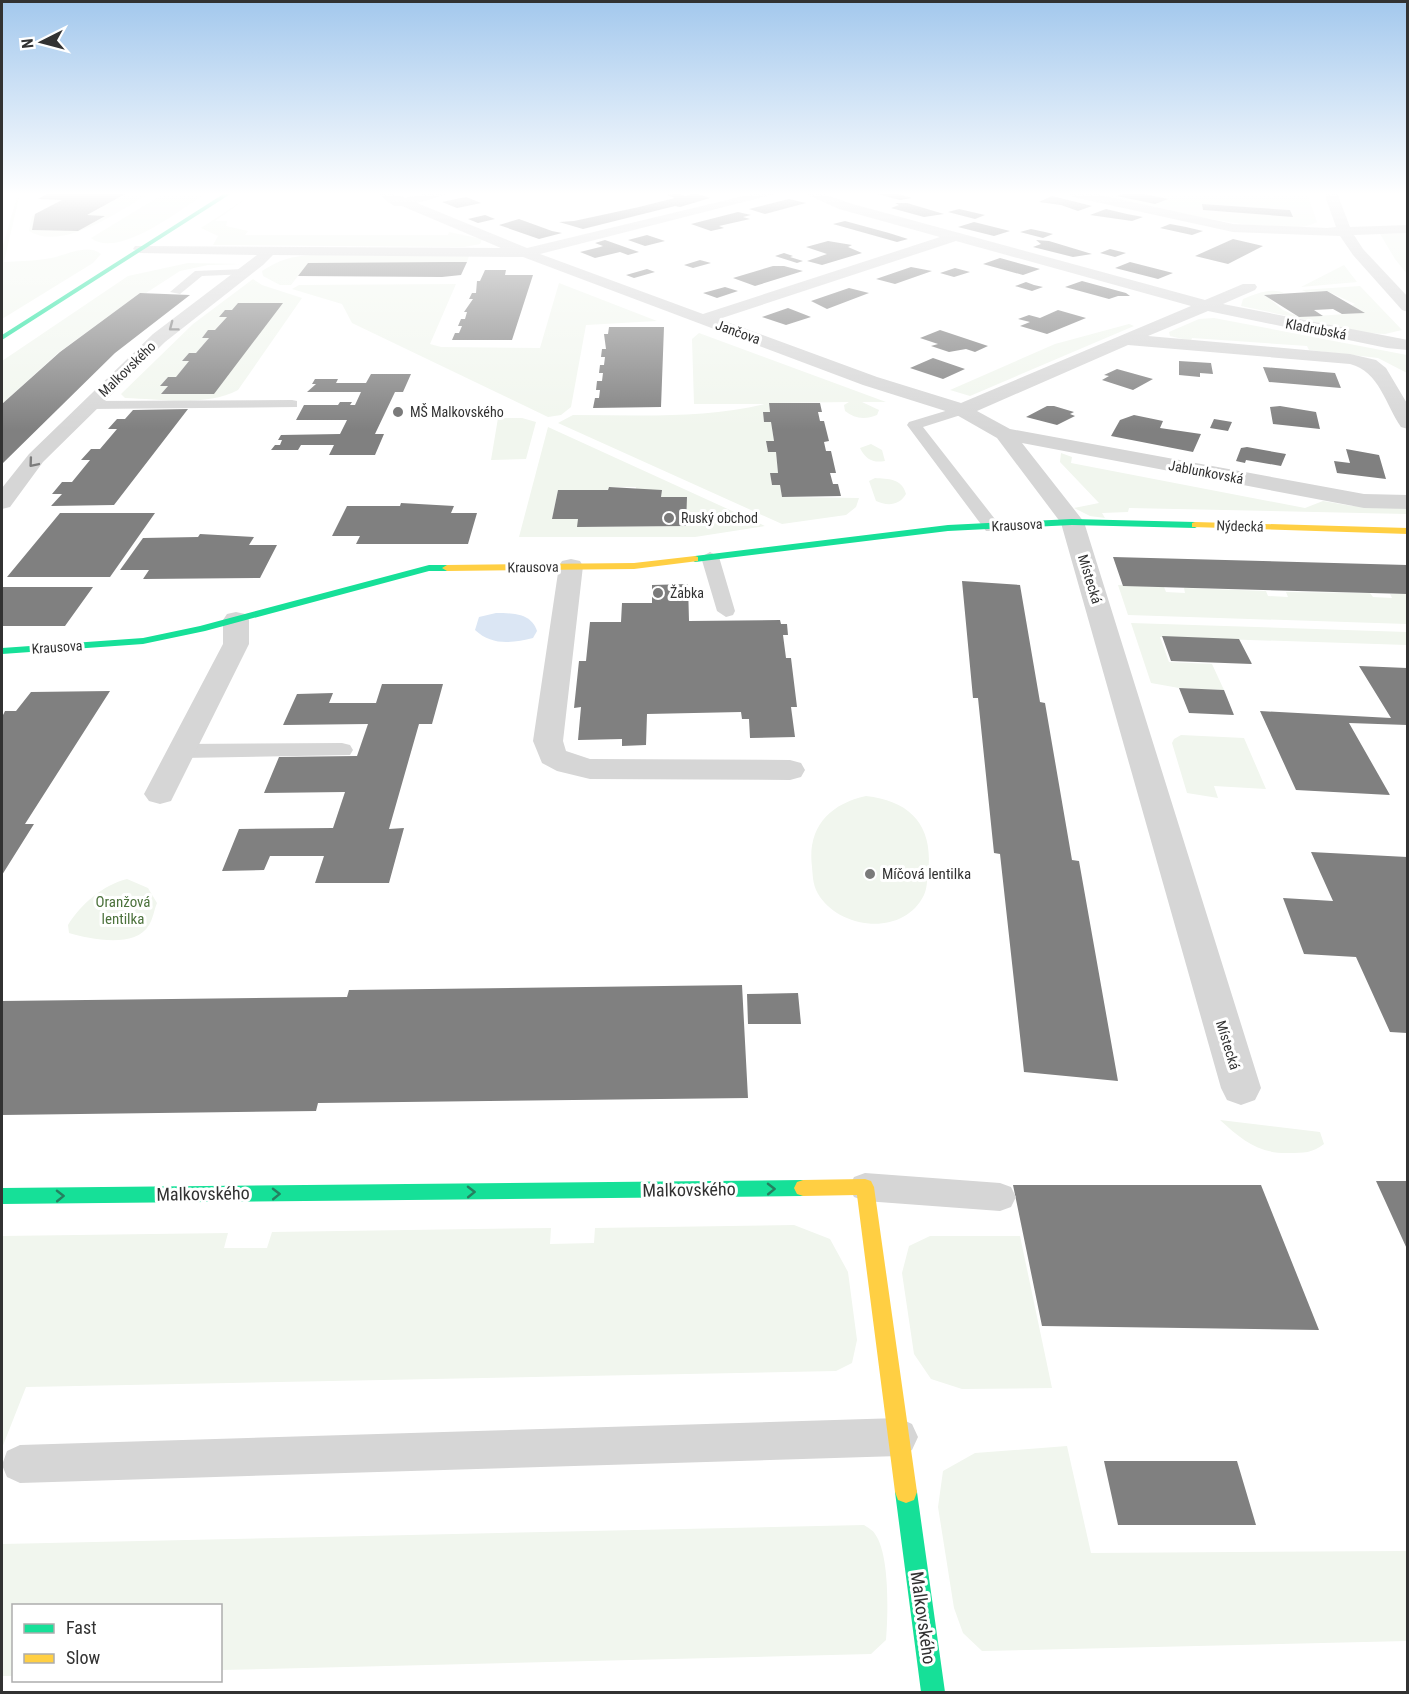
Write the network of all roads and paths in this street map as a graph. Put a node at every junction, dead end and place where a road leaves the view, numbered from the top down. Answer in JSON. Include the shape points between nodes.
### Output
{"nodes":[{"id":1,"x":104,"y":272,"type":"edge"},
{"id":2,"x":243,"y":272,"type":"edge"},
{"id":3,"x":245,"y":272,"type":"edge"},
{"id":4,"x":577,"y":272,"type":"edge"},
{"id":5,"x":847,"y":272,"type":"edge"},
{"id":6,"x":1083,"y":272,"type":"edge"},
{"id":7,"x":1376,"y":272,"type":"edge"},
{"id":8,"x":1249,"y":286,"type":"dead end"},
{"id":9,"x":176,"y":292,"type":"dead end"},
{"id":10,"x":1205,"y":305,"type":"junction"},
{"id":11,"x":1407,"y":307,"type":"edge"},
{"id":12,"x":704,"y":319,"type":"junction"},
{"id":13,"x":2,"y":338,"type":"edge"},
{"id":14,"x":1125,"y":340,"type":"junction"},
{"id":15,"x":1407,"y":345,"type":"edge"},
{"id":16,"x":292,"y":404,"type":"dead end"},
{"id":17,"x":90,"y":405,"type":"junction"},
{"id":18,"x":962,"y":410,"type":"junction"},
{"id":19,"x":1407,"y":423,"type":"edge"},
{"id":20,"x":1004,"y":434,"type":"junction"},
{"id":21,"x":2,"y":502,"type":"edge"},
{"id":22,"x":1407,"y":502,"type":"edge"},
{"id":23,"x":1072,"y":522,"type":"junction"},
{"id":24,"x":992,"y":527,"type":"junction"},
{"id":25,"x":1407,"y":531,"type":"edge"},
{"id":26,"x":710,"y":557,"type":"junction"},
{"id":27,"x":571,"y":566,"type":"junction"},
{"id":28,"x":726,"y":611,"type":"dead end"},
{"id":29,"x":236,"y":620,"type":"junction"},
{"id":30,"x":2,"y":651,"type":"edge"},
{"id":31,"x":342,"y":750,"type":"dead end"},
{"id":32,"x":182,"y":751,"type":"junction"},
{"id":33,"x":790,"y":770,"type":"dead end"},
{"id":34,"x":160,"y":794,"type":"dead end"},
{"id":35,"x":1241,"y":1088,"type":"dead end"},
{"id":36,"x":865,"y":1186,"type":"junction"},
{"id":37,"x":2,"y":1196,"type":"edge"},
{"id":38,"x":1000,"y":1197,"type":"dead end"},
{"id":39,"x":899,"y":1437,"type":"junction"},
{"id":40,"x":20,"y":1464,"type":"dead end"},
{"id":41,"x":933,"y":1692,"type":"edge"}],
"edges":[{"from":1,"to":13,"type":"street"},
{"from":2,"to":9,"type":"lane","via":[[199,273]]},
{"from":3,"to":17,"type":"street","name":"Malkovského","one_way":true,"via":[[159,338]]},
{"from":4,"to":12,"type":"street","name":"Jančova"},
{"from":5,"to":12,"type":"street"},
{"from":6,"to":10,"type":"street","name":"Kladrubská"},
{"from":7,"to":11,"type":"street"},
{"from":8,"to":10,"type":"street"},
{"from":10,"to":14,"type":"street"},
{"from":10,"to":15,"type":"street","name":"Kladrubská"},
{"from":12,"to":18,"type":"street","name":"Jančova","via":[[870,381]]},
{"from":14,"to":18,"type":"street"},
{"from":14,"to":19,"type":"street","via":[[1350,359],[1370,364],[1379,372]]},
{"from":16,"to":17,"type":"lane"},
{"from":17,"to":21,"type":"street","name":"Malkovského","one_way":true,"via":[[36,458]]},
{"from":18,"to":20,"type":"street","name":"Místecká"},
{"from":18,"to":24,"type":"lane","via":[[914,425]]},
{"from":20,"to":22,"type":"street","name":"Jablunkovská","via":[[1364,501]]},
{"from":20,"to":23,"type":"street","name":"Místecká"},
{"from":23,"to":24,"type":"street","name":"Krausova"},
{"from":23,"to":25,"type":"street","name":"Nýdecká"},
{"from":23,"to":35,"type":"street","name":"Místecká"},
{"from":24,"to":26,"type":"street","name":"Krausova","via":[[948,528]]},
{"from":26,"to":27,"type":"street","name":"Krausova","via":[[634,566]]},
{"from":26,"to":28,"type":"lane"},
{"from":27,"to":29,"type":"street","name":"Krausova","via":[[429,568]]},
{"from":27,"to":33,"type":"street","via":[[548,741],[553,756],[590,769]]},
{"from":29,"to":30,"type":"street","name":"Krausova","via":[[143,641]]},
{"from":29,"to":32,"type":"street","via":[[236,644]]},
{"from":31,"to":32,"type":"lane"},
{"from":32,"to":34,"type":"street"},
{"from":37,"to":36,"type":"street","name":"Malkovského","one_way":true},
{"from":36,"to":38,"type":"lane"},
{"from":36,"to":39,"type":"street","name":"Malkovského"},
{"from":39,"to":40,"type":"lane"},
{"from":39,"to":41,"type":"street","name":"Malkovského"}]}
